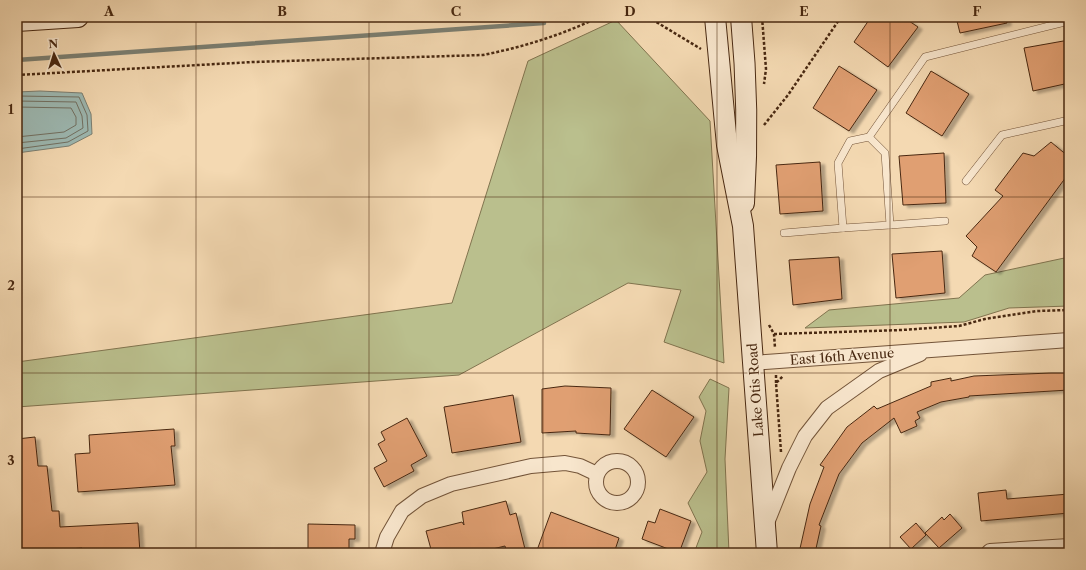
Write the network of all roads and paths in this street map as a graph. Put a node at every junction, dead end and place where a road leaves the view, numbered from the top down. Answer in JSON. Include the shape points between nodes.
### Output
{"nodes":[{"id":1,"x":78,"y":17,"type":"edge"},
{"id":2,"x":600,"y":17,"type":"edge"},
{"id":3,"x":648,"y":17,"type":"edge"},
{"id":4,"x":715,"y":17,"type":"edge"},
{"id":5,"x":741,"y":17,"type":"edge"},
{"id":6,"x":762,"y":17,"type":"edge"},
{"id":7,"x":841,"y":17,"type":"edge"},
{"id":8,"x":17,"y":21,"type":"edge"},
{"id":9,"x":1069,"y":21,"type":"edge"},
{"id":10,"x":702,"y":49,"type":"dead end"},
{"id":11,"x":17,"y":75,"type":"edge"},
{"id":12,"x":764,"y":90,"type":"dead end"},
{"id":13,"x":1069,"y":120,"type":"edge"},
{"id":14,"x":761,"y":122,"type":"dead end"},
{"id":15,"x":869,"y":137,"type":"junction"},
{"id":16,"x":966,"y":181,"type":"dead end"},
{"id":17,"x":945,"y":221,"type":"dead end"},
{"id":18,"x":890,"y":225,"type":"junction"},
{"id":19,"x":743,"y":226,"type":"junction"},
{"id":20,"x":843,"y":228,"type":"junction"},
{"id":21,"x":784,"y":233,"type":"dead end"},
{"id":22,"x":1069,"y":310,"type":"edge"},
{"id":23,"x":769,"y":319,"type":"dead end"},
{"id":24,"x":774,"y":334,"type":"junction"},
{"id":25,"x":1069,"y":340,"type":"edge"},
{"id":26,"x":931,"y":349,"type":"junction"},
{"id":27,"x":776,"y":361,"type":"junction"},
{"id":28,"x":753,"y":362,"type":"junction"},
{"id":29,"x":787,"y":372,"type":"dead end"},
{"id":30,"x":776,"y":383,"type":"junction"},
{"id":31,"x":788,"y":468,"type":"junction"},
{"id":32,"x":597,"y":474,"type":"dead end"},
{"id":33,"x":765,"y":529,"type":"junction"},
{"id":34,"x":1069,"y":546,"type":"edge"},
{"id":35,"x":382,"y":553,"type":"edge"},
{"id":36,"x":767,"y":553,"type":"edge"},
{"id":37,"x":988,"y":553,"type":"edge"}],
"edges":[{"from":1,"to":8,"type":"main road"},
{"from":2,"to":11,"type":"path","via":[[572,30],[513,49],[483,55],[253,62]]},
{"from":3,"to":10,"type":"path"},
{"from":4,"to":19,"type":"main road","name":"Lake Otis Road","via":[[727,145]]},
{"from":5,"to":19,"type":"main road","name":"Lake Otis Road","via":[[747,98]]},
{"from":6,"to":12,"type":"path","via":[[766,69]]},
{"from":7,"to":14,"type":"path","via":[[788,95],[761,128]]},
{"from":9,"to":15,"type":"lane","via":[[925,56]]},
{"from":13,"to":16,"type":"lane","via":[[1002,135]]},
{"from":15,"to":18,"type":"lane","via":[[885,152]]},
{"from":15,"to":20,"type":"lane","via":[[850,141],[838,163]]},
{"from":17,"to":18,"type":"lane"},
{"from":18,"to":20,"type":"lane"},
{"from":19,"to":28,"type":"main road","name":"Lake Otis Road"},
{"from":20,"to":21,"type":"lane"},
{"from":22,"to":24,"type":"path","via":[[1037,311],[959,326]]},
{"from":23,"to":24,"type":"path","via":[[769,327]]},
{"from":24,"to":27,"type":"path"},
{"from":25,"to":26,"type":"street","name":"East 16th Avenue"},
{"from":26,"to":27,"type":"street","name":"East 16th Avenue"},
{"from":26,"to":31,"type":"street","name":"East 16th Avenue","via":[[879,371],[826,408],[805,436]]},
{"from":27,"to":28,"type":"street","name":"East 16th Avenue"},
{"from":27,"to":30,"type":"path"},
{"from":28,"to":33,"type":"main road","name":"Lake Otis Road"},
{"from":29,"to":30,"type":"path"},
{"from":30,"to":31,"type":"path","via":[[781,459]]},
{"from":31,"to":33,"type":"street","name":"East 16th Avenue"},
{"from":32,"to":35,"type":"street","via":[[580,466],[565,463],[531,466],[451,484],[422,496],[402,511],[387,537]]},
{"from":33,"to":36,"type":"main road","name":"Lake Otis Road"},
{"from":34,"to":37,"type":"street"}]}
